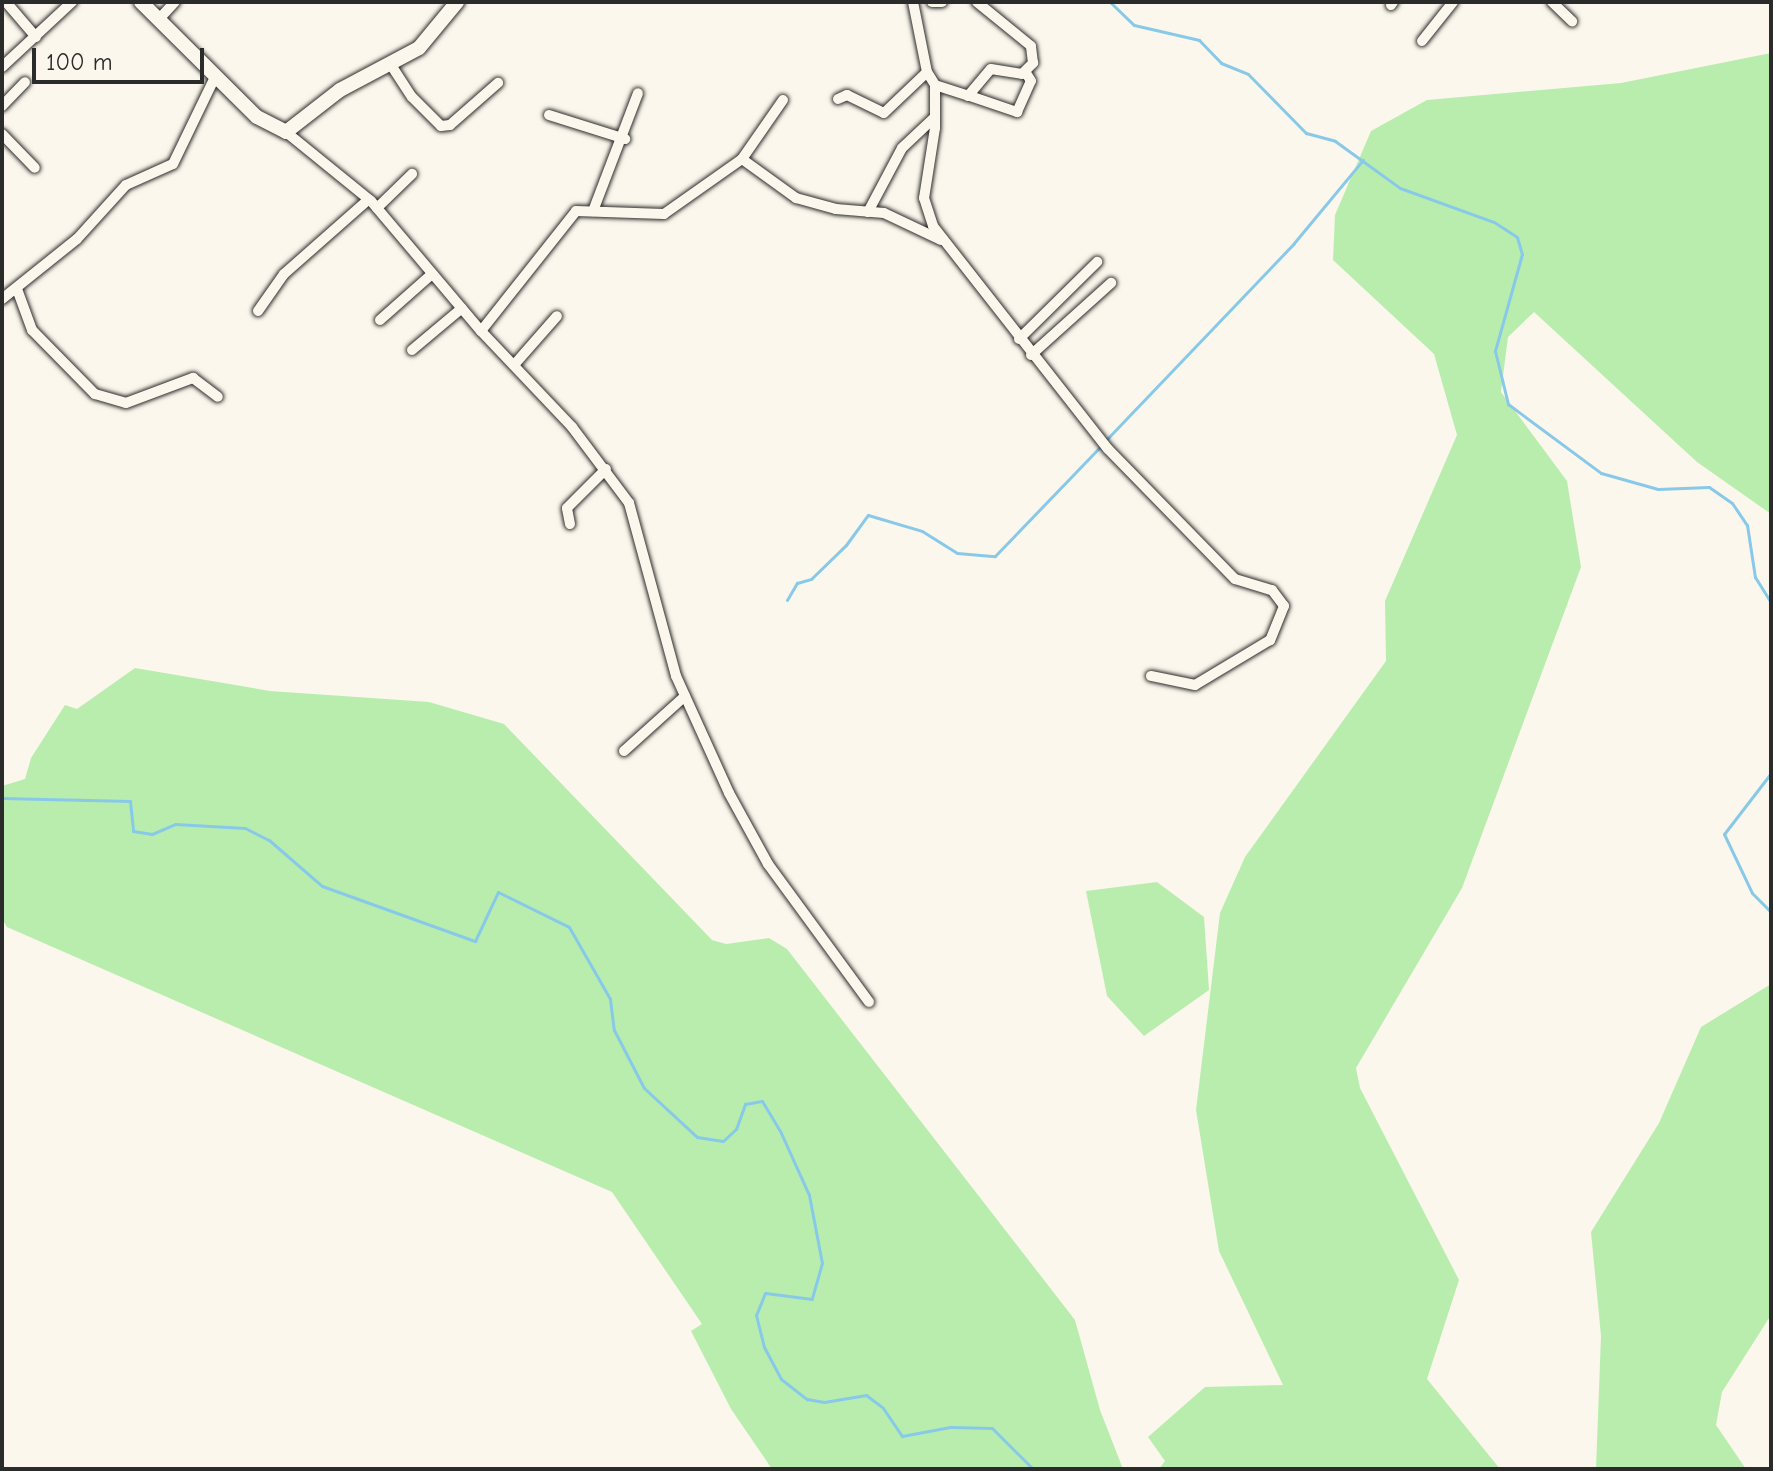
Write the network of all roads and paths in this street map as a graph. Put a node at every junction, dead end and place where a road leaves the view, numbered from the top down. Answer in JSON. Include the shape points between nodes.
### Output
{"nodes":[{"id":1,"x":6,"y":2,"type":"edge"},
{"id":2,"x":72,"y":2,"type":"edge"},
{"id":3,"x":141,"y":2,"type":"edge"},
{"id":4,"x":175,"y":2,"type":"edge"},
{"id":5,"x":457,"y":2,"type":"edge"},
{"id":6,"x":913,"y":2,"type":"edge"},
{"id":7,"x":932,"y":2,"type":"edge"},
{"id":8,"x":942,"y":2,"type":"edge"},
{"id":9,"x":977,"y":2,"type":"edge"},
{"id":10,"x":1453,"y":2,"type":"edge"},
{"id":11,"x":1552,"y":2,"type":"edge"},
{"id":12,"x":159,"y":19,"type":"junction"},
{"id":13,"x":1572,"y":21,"type":"dead end"},
{"id":14,"x":36,"y":37,"type":"junction"},
{"id":15,"x":1422,"y":41,"type":"dead end"},
{"id":16,"x":391,"y":65,"type":"junction"},
{"id":17,"x":2,"y":67,"type":"edge"},
{"id":18,"x":927,"y":72,"type":"junction"},
{"id":19,"x":1026,"y":73,"type":"junction"},
{"id":20,"x":215,"y":77,"type":"junction"},
{"id":21,"x":25,"y":82,"type":"dead end"},
{"id":22,"x":498,"y":83,"type":"dead end"},
{"id":23,"x":935,"y":85,"type":"junction"},
{"id":24,"x":638,"y":93,"type":"dead end"},
{"id":25,"x":970,"y":96,"type":"junction"},
{"id":26,"x":5,"y":98,"type":"edge"},
{"id":27,"x":838,"y":99,"type":"dead end"},
{"id":28,"x":783,"y":100,"type":"dead end"},
{"id":29,"x":549,"y":115,"type":"dead end"},
{"id":30,"x":935,"y":117,"type":"junction"},
{"id":31,"x":286,"y":132,"type":"junction"},
{"id":32,"x":2,"y":134,"type":"edge"},
{"id":33,"x":625,"y":139,"type":"junction"},
{"id":34,"x":742,"y":159,"type":"junction"},
{"id":35,"x":35,"y":168,"type":"dead end"},
{"id":36,"x":412,"y":174,"type":"dead end"},
{"id":37,"x":373,"y":204,"type":"junction"},
{"id":38,"x":593,"y":211,"type":"junction"},
{"id":39,"x":868,"y":212,"type":"junction"},
{"id":40,"x":943,"y":241,"type":"junction"},
{"id":41,"x":1097,"y":262,"type":"dead end"},
{"id":42,"x":432,"y":274,"type":"junction"},
{"id":43,"x":1111,"y":283,"type":"dead end"},
{"id":44,"x":17,"y":289,"type":"junction"},
{"id":45,"x":2,"y":299,"type":"edge"},
{"id":46,"x":462,"y":308,"type":"junction"},
{"id":47,"x":258,"y":311,"type":"dead end"},
{"id":48,"x":557,"y":316,"type":"dead end"},
{"id":49,"x":380,"y":320,"type":"dead end"},
{"id":50,"x":481,"y":331,"type":"junction"},
{"id":51,"x":1019,"y":339,"type":"junction"},
{"id":52,"x":412,"y":350,"type":"dead end"},
{"id":53,"x":1031,"y":355,"type":"junction"},
{"id":54,"x":514,"y":365,"type":"junction"},
{"id":55,"x":218,"y":397,"type":"dead end"},
{"id":56,"x":606,"y":469,"type":"junction"},
{"id":57,"x":570,"y":524,"type":"dead end"},
{"id":58,"x":1151,"y":676,"type":"dead end"},
{"id":59,"x":685,"y":696,"type":"junction"},
{"id":60,"x":624,"y":751,"type":"dead end"},
{"id":61,"x":869,"y":1002,"type":"dead end"}],
"edges":[{"from":1,"to":14,"type":"street"},
{"from":2,"to":14,"type":"street"},
{"from":3,"to":12,"type":"street"},
{"from":4,"to":12,"type":"street"},
{"from":5,"to":16,"type":"street","via":[[419,48]]},
{"from":6,"to":18,"type":"street"},
{"from":7,"to":8,"type":"street"},
{"from":9,"to":19,"type":"street","via":[[1034,51]]},
{"from":10,"to":15,"type":"street"},
{"from":11,"to":13,"type":"street"},
{"from":12,"to":20,"type":"street"},
{"from":14,"to":17,"type":"street"},
{"from":16,"to":22,"type":"street","via":[[412,97],[441,126],[450,125]]},
{"from":16,"to":31,"type":"street","via":[[340,90]]},
{"from":18,"to":23,"type":"street"},
{"from":18,"to":27,"type":"street","via":[[884,113],[847,95]]},
{"from":19,"to":25,"type":"street","via":[[991,69]]},
{"from":19,"to":25,"type":"street","via":[[1031,81],[1017,112]]},
{"from":20,"to":31,"type":"street","via":[[257,117]]},
{"from":20,"to":44,"type":"street","via":[[173,164],[126,185],[77,239]]},
{"from":21,"to":26,"type":"street"},
{"from":23,"to":25,"type":"street"},
{"from":23,"to":30,"type":"street"},
{"from":24,"to":33,"type":"street"},
{"from":28,"to":34,"type":"street"},
{"from":29,"to":33,"type":"street"},
{"from":30,"to":39,"type":"street","via":[[902,148]]},
{"from":30,"to":40,"type":"street","via":[[924,198]]},
{"from":31,"to":37,"type":"street"},
{"from":32,"to":35,"type":"street"},
{"from":33,"to":38,"type":"street"},
{"from":34,"to":38,"type":"street","via":[[664,214]]},
{"from":34,"to":39,"type":"street","via":[[796,198]]},
{"from":36,"to":37,"type":"street"},
{"from":37,"to":42,"type":"street"},
{"from":37,"to":47,"type":"street","via":[[284,274]]},
{"from":38,"to":50,"type":"street","via":[[576,211],[568,219]]},
{"from":39,"to":40,"type":"street","via":[[913,223]]},
{"from":40,"to":51,"type":"street"},
{"from":41,"to":51,"type":"street"},
{"from":42,"to":46,"type":"street"},
{"from":42,"to":49,"type":"street"},
{"from":43,"to":53,"type":"street"},
{"from":44,"to":45,"type":"street"},
{"from":44,"to":55,"type":"street","via":[[32,330],[95,394],[126,403],[193,378]]},
{"from":46,"to":50,"type":"street"},
{"from":46,"to":52,"type":"street"},
{"from":48,"to":54,"type":"street"},
{"from":50,"to":54,"type":"street"},
{"from":51,"to":53,"type":"street"},
{"from":53,"to":58,"type":"street","via":[[1108,449],[1235,579],[1272,590],[1284,606],[1270,640],[1195,685]]},
{"from":54,"to":56,"type":"street"},
{"from":56,"to":57,"type":"street","via":[[567,508]]},
{"from":56,"to":59,"type":"street","via":[[636,518]]},
{"from":59,"to":60,"type":"street"},
{"from":59,"to":61,"type":"street","via":[[752,839]]}]}
